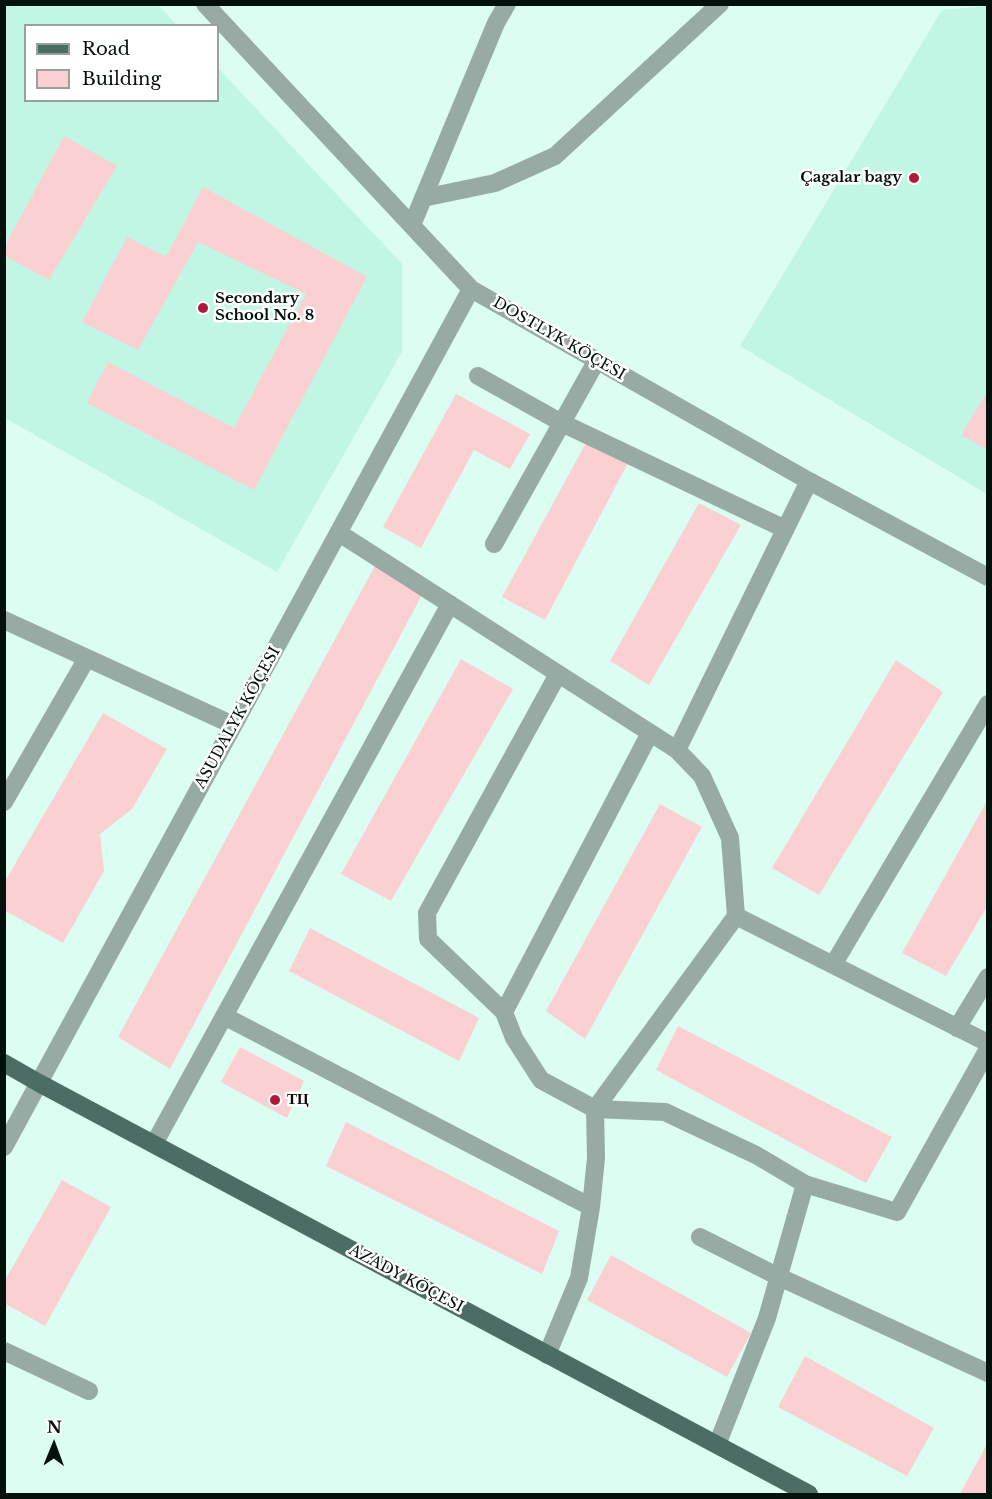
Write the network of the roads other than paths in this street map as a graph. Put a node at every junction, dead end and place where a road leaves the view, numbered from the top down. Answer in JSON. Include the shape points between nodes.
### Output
{"nodes":[{"id":1,"x":205,"y":4,"type":"edge"},
{"id":2,"x":507,"y":4,"type":"edge"},
{"id":3,"x":720,"y":4,"type":"edge"},
{"id":4,"x":423,"y":198,"type":"junction"},
{"id":5,"x":412,"y":225,"type":"junction"},
{"id":6,"x":471,"y":289,"type":"junction"},
{"id":7,"x":597,"y":360,"type":"junction"},
{"id":8,"x":478,"y":376,"type":"dead end"},
{"id":9,"x":562,"y":423,"type":"junction"},
{"id":10,"x":809,"y":482,"type":"junction"},
{"id":11,"x":785,"y":530,"type":"junction"},
{"id":12,"x":339,"y":533,"type":"junction"},
{"id":13,"x":494,"y":544,"type":"dead end"},
{"id":14,"x":987,"y":577,"type":"edge"},
{"id":15,"x":450,"y":604,"type":"junction"},
{"id":16,"x":4,"y":620,"type":"edge"},
{"id":17,"x":87,"y":658,"type":"junction"},
{"id":18,"x":558,"y":674,"type":"junction"},
{"id":19,"x":987,"y":704,"type":"edge"},
{"id":20,"x":233,"y":725,"type":"junction"},
{"id":21,"x":650,"y":733,"type":"junction"},
{"id":22,"x":677,"y":750,"type":"junction"},
{"id":23,"x":4,"y":802,"type":"edge"},
{"id":24,"x":736,"y":916,"type":"junction"},
{"id":25,"x":833,"y":965,"type":"junction"},
{"id":26,"x":987,"y":977,"type":"edge"},
{"id":27,"x":504,"y":1012,"type":"junction"},
{"id":28,"x":224,"y":1016,"type":"junction"},
{"id":29,"x":957,"y":1028,"type":"junction"},
{"id":30,"x":987,"y":1043,"type":"edge"},
{"id":31,"x":987,"y":1049,"type":"edge"},
{"id":32,"x":4,"y":1063,"type":"edge"},
{"id":33,"x":39,"y":1083,"type":"junction"},
{"id":34,"x":595,"y":1109,"type":"junction"},
{"id":35,"x":154,"y":1144,"type":"junction"},
{"id":36,"x":4,"y":1147,"type":"edge"},
{"id":37,"x":805,"y":1184,"type":"junction"},
{"id":38,"x":591,"y":1207,"type":"junction"},
{"id":39,"x":700,"y":1237,"type":"dead end"},
{"id":40,"x":777,"y":1276,"type":"junction"},
{"id":41,"x":4,"y":1351,"type":"edge"},
{"id":42,"x":547,"y":1355,"type":"junction"},
{"id":43,"x":987,"y":1372,"type":"edge"},
{"id":44,"x":89,"y":1391,"type":"dead end"},
{"id":45,"x":717,"y":1445,"type":"junction"},
{"id":46,"x":809,"y":1494,"type":"edge"}],
"edges":[{"from":1,"to":5,"type":"street","name":"DOSTLYK KÖÇESI"},
{"from":2,"to":4,"type":"street"},
{"from":3,"to":4,"type":"street","via":[[555,156],[495,183]]},
{"from":4,"to":5,"type":"street"},
{"from":5,"to":6,"type":"street","name":"DOSTLYK KÖÇESI"},
{"from":6,"to":7,"type":"street","name":"DOSTLYK KÖÇESI"},
{"from":6,"to":12,"type":"street","name":"ASUDALYK KÖÇESI"},
{"from":7,"to":9,"type":"street"},
{"from":7,"to":10,"type":"street","name":"DOSTLYK KÖÇESI"},
{"from":8,"to":9,"type":"street"},
{"from":9,"to":11,"type":"street"},
{"from":9,"to":13,"type":"street"},
{"from":10,"to":11,"type":"street"},
{"from":10,"to":14,"type":"street","name":"DOSTLYK KÖÇESI"},
{"from":11,"to":22,"type":"street"},
{"from":12,"to":15,"type":"street"},
{"from":12,"to":20,"type":"street","name":"ASUDALYK KÖÇESI"},
{"from":15,"to":18,"type":"street"},
{"from":15,"to":28,"type":"street"},
{"from":16,"to":17,"type":"street"},
{"from":17,"to":20,"type":"street"},
{"from":17,"to":23,"type":"street"},
{"from":18,"to":21,"type":"street"},
{"from":18,"to":27,"type":"street","via":[[427,913],[428,939]]},
{"from":19,"to":25,"type":"street"},
{"from":20,"to":33,"type":"street","name":"ASUDALYK KÖÇESI"},
{"from":21,"to":22,"type":"street"},
{"from":21,"to":27,"type":"street"},
{"from":22,"to":24,"type":"street","via":[[702,776],[730,838]]},
{"from":24,"to":25,"type":"street"},
{"from":24,"to":34,"type":"street"},
{"from":25,"to":29,"type":"street"},
{"from":26,"to":29,"type":"street"},
{"from":27,"to":34,"type":"street","via":[[514,1038],[541,1080]]},
{"from":28,"to":35,"type":"street"},
{"from":28,"to":38,"type":"street"},
{"from":29,"to":30,"type":"street"},
{"from":31,"to":37,"type":"street","via":[[897,1212]]},
{"from":32,"to":33,"type":"main road","name":"AZADY KÖÇESI"},
{"from":33,"to":35,"type":"main road","name":"AZADY KÖÇESI"},
{"from":33,"to":36,"type":"street","name":"ASUDALYK KÖÇESI"},
{"from":34,"to":37,"type":"street","via":[[665,1112],[756,1155]]},
{"from":34,"to":38,"type":"street"},
{"from":35,"to":42,"type":"main road","name":"AZADY KÖÇESI"},
{"from":37,"to":40,"type":"street"},
{"from":38,"to":42,"type":"street","via":[[579,1278]]},
{"from":39,"to":40,"type":"street"},
{"from":40,"to":43,"type":"street"},
{"from":40,"to":45,"type":"street","via":[[766,1318]]},
{"from":41,"to":44,"type":"street"},
{"from":42,"to":45,"type":"main road","name":"AZADY KÖÇESI"},
{"from":45,"to":46,"type":"main road","name":"AZADY KÖÇESI"}]}
